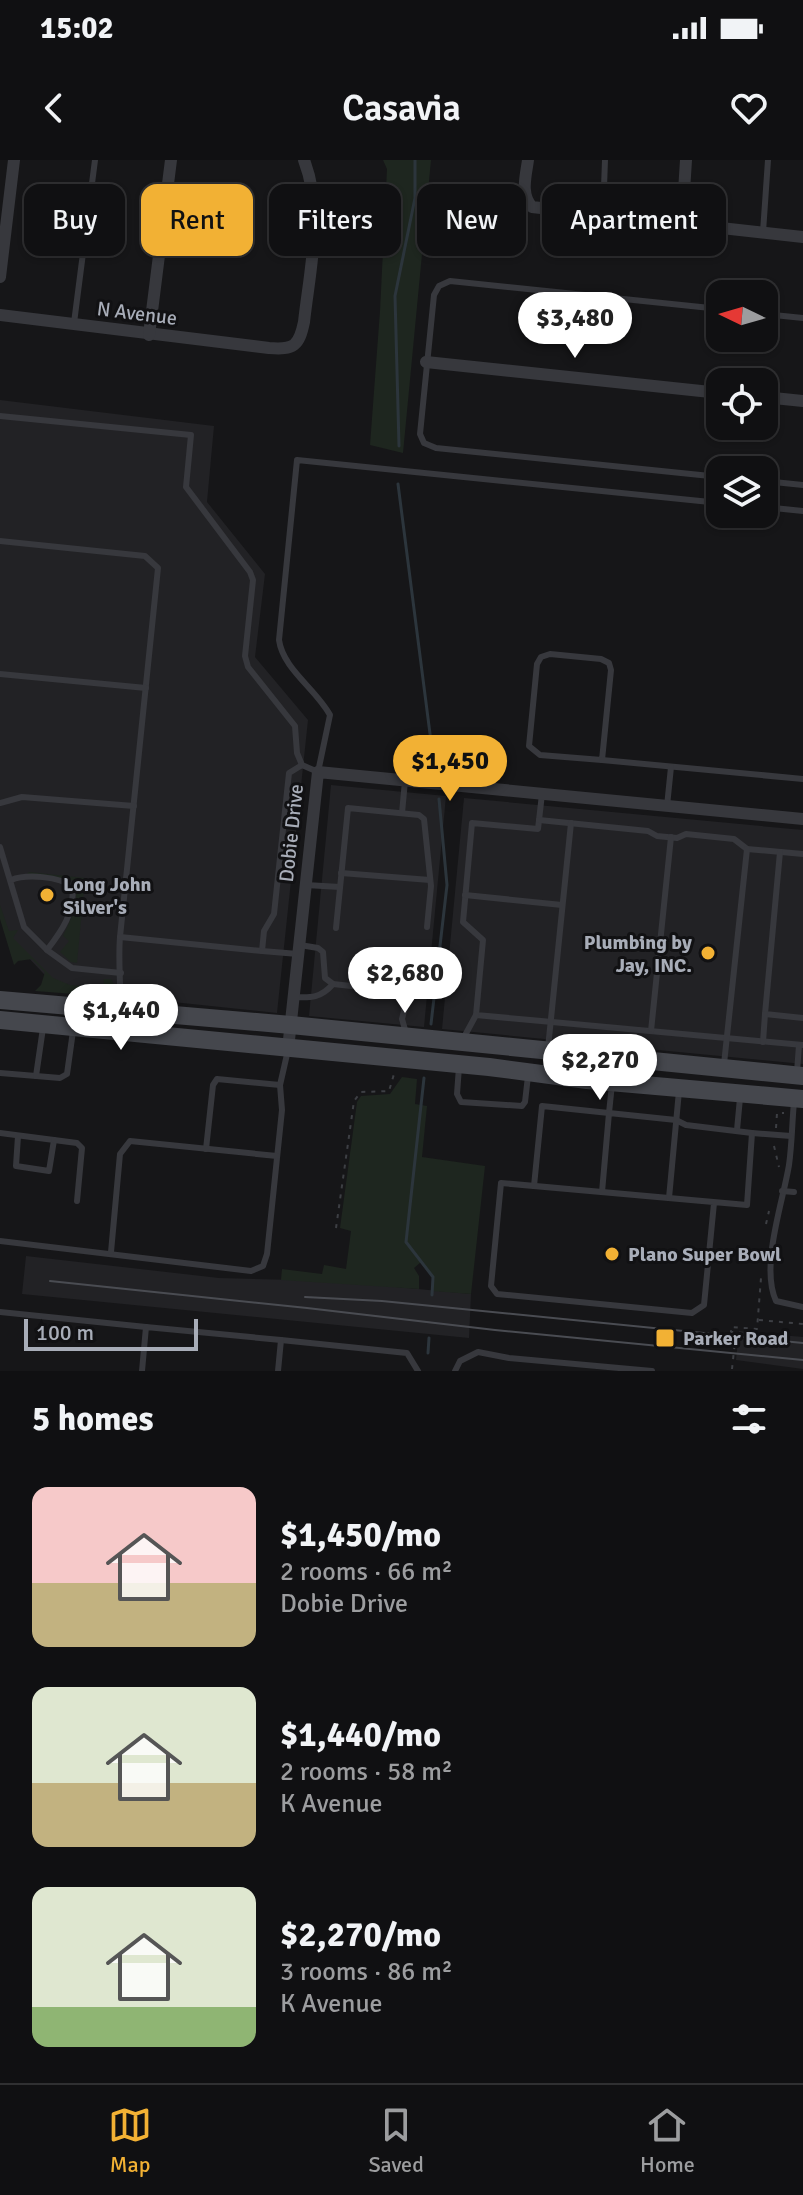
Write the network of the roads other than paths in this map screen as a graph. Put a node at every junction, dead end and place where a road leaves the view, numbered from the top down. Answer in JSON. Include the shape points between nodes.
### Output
{"nodes":[{"id":1,"x":14,"y":160,"type":"edge"},
{"id":2,"x":95,"y":160,"type":"edge"},
{"id":3,"x":171,"y":160,"type":"edge"},
{"id":4,"x":304,"y":160,"type":"edge"},
{"id":5,"x":528,"y":160,"type":"edge"},
{"id":6,"x":605,"y":160,"type":"edge"},
{"id":7,"x":686,"y":160,"type":"edge"},
{"id":8,"x":768,"y":160,"type":"edge"},
{"id":9,"x":604,"y":184,"type":"edge"},
{"id":10,"x":684,"y":184,"type":"edge"},
{"id":11,"x":542,"y":208,"type":"edge"},
{"id":12,"x":726,"y":228,"type":"edge"},
{"id":13,"x":3,"y":232,"type":"edge"},
{"id":14,"x":763,"y":232,"type":"junction"},
{"id":15,"x":803,"y":237,"type":"edge"},
{"id":16,"x":0,"y":277,"type":"edge"},
{"id":17,"x":706,"y":308,"type":"edge"},
{"id":18,"x":0,"y":315,"type":"edge"},
{"id":19,"x":778,"y":315,"type":"edge"},
{"id":20,"x":803,"y":318,"type":"edge"},
{"id":21,"x":74,"y":325,"type":"junction"},
{"id":22,"x":149,"y":335,"type":"junction"},
{"id":23,"x":426,"y":362,"type":"junction"},
{"id":24,"x":706,"y":392,"type":"edge"},
{"id":25,"x":778,"y":398,"type":"edge"},
{"id":26,"x":803,"y":401,"type":"edge"},
{"id":27,"x":0,"y":416,"type":"edge"},
{"id":28,"x":706,"y":476,"type":"edge"},
{"id":29,"x":778,"y":482,"type":"edge"},
{"id":30,"x":803,"y":485,"type":"edge"},
{"id":31,"x":706,"y":502,"type":"edge"},
{"id":32,"x":778,"y":508,"type":"edge"},
{"id":33,"x":803,"y":511,"type":"edge"},
{"id":34,"x":0,"y":541,"type":"edge"},
{"id":35,"x":0,"y":674,"type":"edge"},
{"id":36,"x":146,"y":688,"type":"junction"},
{"id":37,"x":602,"y":760,"type":"junction"},
{"id":38,"x":302,"y":765,"type":"junction"},
{"id":39,"x":671,"y":767,"type":"junction"},
{"id":40,"x":318,"y":772,"type":"junction"},
{"id":41,"x":803,"y":779,"type":"edge"},
{"id":42,"x":405,"y":780,"type":"junction"},
{"id":43,"x":542,"y":793,"type":"junction"},
{"id":44,"x":0,"y":803,"type":"edge"},
{"id":45,"x":134,"y":806,"type":"junction"},
{"id":46,"x":667,"y":806,"type":"junction"},
{"id":47,"x":402,"y":813,"type":"junction"},
{"id":48,"x":803,"y":819,"type":"edge"},
{"id":49,"x":539,"y":820,"type":"junction"},
{"id":50,"x":571,"y":823,"type":"junction"},
{"id":51,"x":671,"y":837,"type":"junction"},
{"id":52,"x":0,"y":847,"type":"edge"},
{"id":53,"x":747,"y":849,"type":"junction"},
{"id":54,"x":780,"y":852,"type":"junction"},
{"id":55,"x":803,"y":854,"type":"edge"},
{"id":56,"x":341,"y":873,"type":"junction"},
{"id":57,"x":11,"y":880,"type":"junction"},
{"id":58,"x":430,"y":880,"type":"junction"},
{"id":59,"x":306,"y":885,"type":"junction"},
{"id":60,"x":340,"y":887,"type":"junction"},
{"id":61,"x":465,"y":895,"type":"junction"},
{"id":62,"x":562,"y":905,"type":"junction"},
{"id":63,"x":427,"y":927,"type":"dead end"},
{"id":64,"x":336,"y":928,"type":"dead end"},
{"id":65,"x":120,"y":937,"type":"junction"},
{"id":66,"x":47,"y":950,"type":"junction"},
{"id":67,"x":298,"y":950,"type":"junction"},
{"id":68,"x":262,"y":951,"type":"junction"},
{"id":69,"x":121,"y":973,"type":"junction"},
{"id":70,"x":333,"y":984,"type":"junction"},
{"id":71,"x":294,"y":997,"type":"junction"},
{"id":72,"x":0,"y":1000,"type":"edge"},
{"id":73,"x":120,"y":1011,"type":"junction"},
{"id":74,"x":765,"y":1014,"type":"junction"},
{"id":75,"x":476,"y":1015,"type":"junction"},
{"id":76,"x":803,"y":1018,"type":"edge"},
{"id":77,"x":0,"y":1020,"type":"edge"},
{"id":78,"x":551,"y":1022,"type":"junction"},
{"id":79,"x":44,"y":1023,"type":"junction"},
{"id":80,"x":291,"y":1025,"type":"junction"},
{"id":81,"x":74,"y":1026,"type":"junction"},
{"id":82,"x":651,"y":1031,"type":"junction"},
{"id":83,"x":406,"y":1037,"type":"junction"},
{"id":84,"x":726,"y":1038,"type":"junction"},
{"id":85,"x":461,"y":1042,"type":"junction"},
{"id":86,"x":763,"y":1042,"type":"junction"},
{"id":87,"x":801,"y":1045,"type":"edge"},
{"id":88,"x":288,"y":1049,"type":"junction"},
{"id":89,"x":548,"y":1052,"type":"junction"},
{"id":90,"x":615,"y":1059,"type":"junction"},
{"id":91,"x":459,"y":1065,"type":"junction"},
{"id":92,"x":724,"y":1069,"type":"junction"},
{"id":93,"x":528,"y":1072,"type":"junction"},
{"id":94,"x":0,"y":1073,"type":"edge"},
{"id":95,"x":36,"y":1076,"type":"junction"},
{"id":96,"x":800,"y":1076,"type":"edge"},
{"id":97,"x":612,"y":1082,"type":"junction"},
{"id":98,"x":280,"y":1085,"type":"junction"},
{"id":99,"x":679,"y":1088,"type":"junction"},
{"id":100,"x":741,"y":1094,"type":"junction"},
{"id":101,"x":799,"y":1099,"type":"edge"},
{"id":102,"x":609,"y":1113,"type":"junction"},
{"id":103,"x":676,"y":1120,"type":"junction"},
{"id":104,"x":737,"y":1130,"type":"junction"},
{"id":105,"x":0,"y":1133,"type":"edge"},
{"id":106,"x":752,"y":1133,"type":"junction"},
{"id":107,"x":18,"y":1136,"type":"junction"},
{"id":108,"x":791,"y":1136,"type":"junction"},
{"id":109,"x":54,"y":1140,"type":"junction"},
{"id":110,"x":206,"y":1149,"type":"junction"},
{"id":111,"x":277,"y":1156,"type":"junction"},
{"id":112,"x":534,"y":1186,"type":"junction"},
{"id":113,"x":782,"y":1191,"type":"junction"},
{"id":114,"x":602,"y":1192,"type":"junction"},
{"id":115,"x":794,"y":1192,"type":"dead end"},
{"id":116,"x":669,"y":1198,"type":"junction"},
{"id":117,"x":77,"y":1201,"type":"dead end"},
{"id":118,"x":714,"y":1203,"type":"junction"},
{"id":119,"x":0,"y":1241,"type":"edge"},
{"id":120,"x":111,"y":1252,"type":"junction"},
{"id":121,"x":803,"y":1307,"type":"edge"},
{"id":122,"x":0,"y":1312,"type":"edge"},
{"id":123,"x":146,"y":1327,"type":"junction"},
{"id":124,"x":281,"y":1340,"type":"junction"},
{"id":125,"x":142,"y":1371,"type":"edge"},
{"id":126,"x":278,"y":1371,"type":"edge"},
{"id":127,"x":418,"y":1371,"type":"edge"},
{"id":128,"x":455,"y":1371,"type":"edge"},
{"id":129,"x":652,"y":1371,"type":"edge"}],
"edges":[{"from":1,"to":13,"type":"street"},
{"from":2,"to":21,"type":"lane"},
{"from":3,"to":22,"type":"street"},
{"from":4,"to":22,"type":"street","name":"N Avenue","via":[[315,215],[301,340],[281,349]]},
{"from":5,"to":11,"type":"street","via":[[526,201]]},
{"from":6,"to":9,"type":"lane"},
{"from":7,"to":10,"type":"street"},
{"from":8,"to":14,"type":"lane"},
{"from":12,"to":14,"type":"street"},
{"from":13,"to":16,"type":"street"},
{"from":14,"to":15,"type":"street"},
{"from":17,"to":23,"type":"lane","via":[[450,281],[434,295]]},
{"from":18,"to":21,"type":"street","name":"N Avenue"},
{"from":19,"to":20,"type":"lane"},
{"from":21,"to":22,"type":"street","name":"N Avenue"},
{"from":23,"to":24,"type":"street"},
{"from":23,"to":28,"type":"lane","via":[[420,434],[424,443],[436,448]]},
{"from":25,"to":26,"type":"street"},
{"from":27,"to":38,"type":"lane","via":[[191,435],[186,487],[250,572],[245,656],[295,726]]},
{"from":29,"to":30,"type":"lane"},
{"from":31,"to":40,"type":"lane","via":[[297,460],[279,640],[281,652],[330,715]]},
{"from":32,"to":33,"type":"lane"},
{"from":34,"to":36,"type":"lane","via":[[145,556],[158,568]]},
{"from":35,"to":36,"type":"lane"},
{"from":36,"to":45,"type":"lane"},
{"from":37,"to":37,"type":"lane","via":[[540,755],[529,746],[541,657],[609,663]]},
{"from":37,"to":39,"type":"lane"},
{"from":38,"to":40,"type":"lane"},
{"from":38,"to":68,"type":"lane","via":[[289,773],[274,914],[264,931]]},
{"from":39,"to":41,"type":"lane"},
{"from":39,"to":46,"type":"lane"},
{"from":40,"to":42,"type":"street","name":"Dobie Drive"},
{"from":40,"to":59,"type":"street","name":"Dobie Drive"},
{"from":42,"to":43,"type":"street","name":"Dobie Drive"},
{"from":42,"to":47,"type":"lane"},
{"from":43,"to":46,"type":"street","name":"Dobie Drive"},
{"from":43,"to":49,"type":"lane"},
{"from":44,"to":45,"type":"lane","via":[[22,797]]},
{"from":45,"to":65,"type":"lane"},
{"from":46,"to":48,"type":"street","name":"Dobie Drive"},
{"from":47,"to":56,"type":"lane","via":[[348,808]]},
{"from":47,"to":58,"type":"lane","via":[[424,819]]},
{"from":49,"to":50,"type":"lane"},
{"from":49,"to":61,"type":"lane","via":[[538,829],[472,823]]},
{"from":50,"to":51,"type":"lane"},
{"from":50,"to":62,"type":"lane"},
{"from":51,"to":53,"type":"lane","via":[[734,839]]},
{"from":51,"to":82,"type":"lane"},
{"from":52,"to":57,"type":"lane"},
{"from":53,"to":54,"type":"lane"},
{"from":53,"to":84,"type":"lane"},
{"from":54,"to":55,"type":"lane"},
{"from":54,"to":74,"type":"lane"},
{"from":56,"to":58,"type":"lane"},
{"from":56,"to":60,"type":"lane"},
{"from":57,"to":66,"type":"lane","via":[[24,927]]},
{"from":57,"to":66,"type":"lane","via":[[20,876],[63,881],[72,887],[68,917]]},
{"from":58,"to":63,"type":"lane"},
{"from":59,"to":60,"type":"lane"},
{"from":59,"to":67,"type":"street","name":"Dobie Drive"},
{"from":60,"to":64,"type":"lane"},
{"from":61,"to":62,"type":"lane"},
{"from":61,"to":75,"type":"lane","via":[[463,922],[483,940]]},
{"from":62,"to":78,"type":"lane"},
{"from":65,"to":68,"type":"lane"},
{"from":65,"to":69,"type":"lane"},
{"from":66,"to":69,"type":"lane","via":[[72,968]]},
{"from":67,"to":68,"type":"lane"},
{"from":67,"to":70,"type":"lane","via":[[323,952],[325,978]]},
{"from":67,"to":71,"type":"street","name":"Dobie Drive"},
{"from":69,"to":73,"type":"lane"},
{"from":70,"to":71,"type":"lane","via":[[315,998]]},
{"from":70,"to":83,"type":"lane","via":[[388,990],[406,1003]]},
{"from":71,"to":80,"type":"street","name":"Dobie Drive"},
{"from":72,"to":73,"type":"main road"},
{"from":72,"to":77,"type":"main road"},
{"from":73,"to":80,"type":"main road"},
{"from":74,"to":76,"type":"lane"},
{"from":74,"to":86,"type":"lane"},
{"from":75,"to":78,"type":"lane"},
{"from":75,"to":85,"type":"lane"},
{"from":77,"to":79,"type":"main road"},
{"from":78,"to":82,"type":"lane"},
{"from":78,"to":89,"type":"lane"},
{"from":79,"to":81,"type":"main road"},
{"from":79,"to":95,"type":"lane"},
{"from":80,"to":83,"type":"main road"},
{"from":80,"to":88,"type":"street","name":"Dobie Drive"},
{"from":81,"to":88,"type":"main road"},
{"from":81,"to":95,"type":"lane","via":[[67,1074]]},
{"from":82,"to":84,"type":"lane"},
{"from":83,"to":85,"type":"main road"},
{"from":84,"to":86,"type":"lane"},
{"from":84,"to":92,"type":"lane"},
{"from":85,"to":89,"type":"main road"},
{"from":85,"to":91,"type":"main road"},
{"from":86,"to":87,"type":"lane"},
{"from":87,"to":96,"type":"lane"},
{"from":88,"to":91,"type":"main road"},
{"from":88,"to":98,"type":"lane"},
{"from":89,"to":90,"type":"main road"},
{"from":90,"to":92,"type":"main road"},
{"from":90,"to":97,"type":"main road"},
{"from":91,"to":93,"type":"main road"},
{"from":91,"to":93,"type":"lane","via":[[461,1102],[522,1106]]},
{"from":92,"to":96,"type":"main road"},
{"from":93,"to":97,"type":"main road"},
{"from":94,"to":95,"type":"lane"},
{"from":96,"to":101,"type":"main road"},
{"from":97,"to":99,"type":"main road"},
{"from":97,"to":102,"type":"lane"},
{"from":98,"to":110,"type":"lane","via":[[217,1079]]},
{"from":98,"to":111,"type":"lane"},
{"from":99,"to":100,"type":"main road"},
{"from":99,"to":103,"type":"lane"},
{"from":100,"to":101,"type":"main road"},
{"from":100,"to":104,"type":"lane"},
{"from":101,"to":108,"type":"lane"},
{"from":102,"to":103,"type":"lane"},
{"from":102,"to":112,"type":"lane","via":[[542,1106]]},
{"from":102,"to":114,"type":"lane"},
{"from":103,"to":104,"type":"lane"},
{"from":103,"to":116,"type":"lane"},
{"from":104,"to":106,"type":"lane"},
{"from":105,"to":107,"type":"lane"},
{"from":106,"to":108,"type":"lane"},
{"from":106,"to":118,"type":"lane","via":[[747,1205]]},
{"from":107,"to":109,"type":"lane"},
{"from":107,"to":109,"type":"lane","via":[[16,1166],[49,1171]]},
{"from":108,"to":113,"type":"lane"},
{"from":109,"to":117,"type":"lane","via":[[82,1148]]},
{"from":110,"to":111,"type":"lane"},
{"from":110,"to":120,"type":"lane","via":[[130,1141],[120,1154]]},
{"from":111,"to":120,"type":"lane","via":[[263,1266],[251,1271]]},
{"from":112,"to":114,"type":"lane"},
{"from":112,"to":118,"type":"lane","via":[[501,1183],[491,1286],[497,1294],[699,1311],[704,1305]]},
{"from":113,"to":115,"type":"lane"},
{"from":113,"to":121,"type":"lane","via":[[771,1290],[776,1301]]},
{"from":114,"to":116,"type":"lane"},
{"from":116,"to":118,"type":"lane"},
{"from":119,"to":120,"type":"lane"},
{"from":122,"to":123,"type":"lane"},
{"from":123,"to":124,"type":"lane"},
{"from":123,"to":125,"type":"lane"},
{"from":124,"to":126,"type":"lane"},
{"from":124,"to":127,"type":"lane","via":[[407,1353]]},
{"from":128,"to":129,"type":"lane","via":[[460,1361],[478,1352]]}]}
